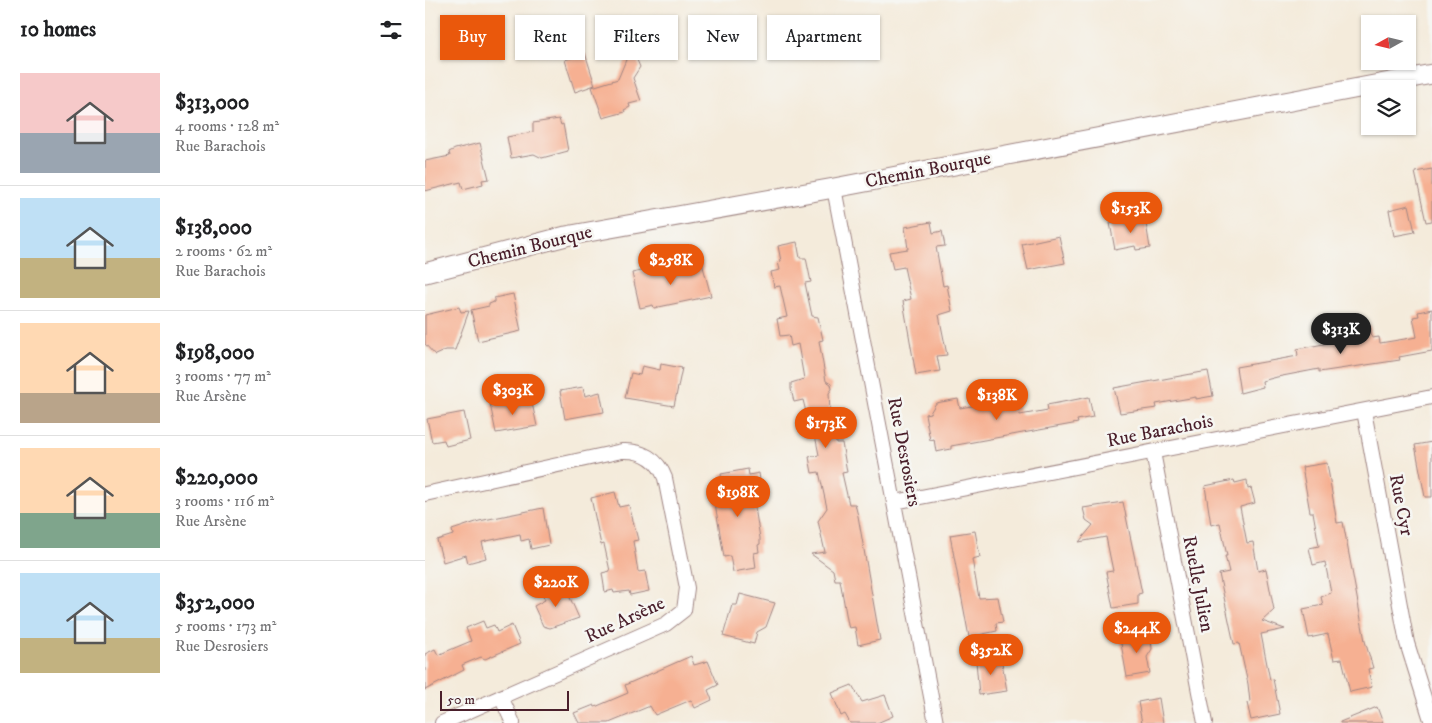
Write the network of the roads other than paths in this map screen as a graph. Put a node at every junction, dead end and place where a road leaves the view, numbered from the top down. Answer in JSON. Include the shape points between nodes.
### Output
{"nodes":[{"id":1,"x":1432,"y":74,"type":"edge"},
{"id":2,"x":834,"y":188,"type":"junction"},
{"id":3,"x":425,"y":273,"type":"edge"},
{"id":4,"x":1432,"y":397,"type":"edge"},
{"id":5,"x":1364,"y":410,"type":"junction"},
{"id":6,"x":1153,"y":452,"type":"junction"},
{"id":7,"x":425,"y":494,"type":"edge"},
{"id":8,"x":895,"y":502,"type":"junction"},
{"id":9,"x":501,"y":697,"type":"junction"},
{"id":10,"x":442,"y":723,"type":"edge"},
{"id":11,"x":513,"y":723,"type":"edge"},
{"id":12,"x":936,"y":723,"type":"edge"},
{"id":13,"x":1205,"y":723,"type":"edge"},
{"id":14,"x":1431,"y":723,"type":"edge"}],
"edges":[{"from":1,"to":2,"type":"street","name":"Chemin Bourque"},
{"from":2,"to":3,"type":"street","name":"Chemin Bourque","via":[[566,236]]},
{"from":2,"to":8,"type":"street","name":"Rue Desrosiers"},
{"from":4,"to":5,"type":"street","name":"Rue Barachois"},
{"from":5,"to":6,"type":"street","name":"Rue Barachois"},
{"from":5,"to":14,"type":"street","name":"Rue Cyr","via":[[1407,643]]},
{"from":6,"to":8,"type":"street","name":"Rue Barachois"},
{"from":6,"to":13,"type":"street","name":"Ruelle Julien"},
{"from":7,"to":9,"type":"street","name":"Rue Arsène","via":[[622,451],[647,455],[659,465],[665,478],[687,588],[684,610],[666,624]]},
{"from":8,"to":12,"type":"street","name":"Rue Desrosiers"},
{"from":9,"to":10,"type":"street","name":"Rue Arsène"},
{"from":9,"to":11,"type":"street"}]}
